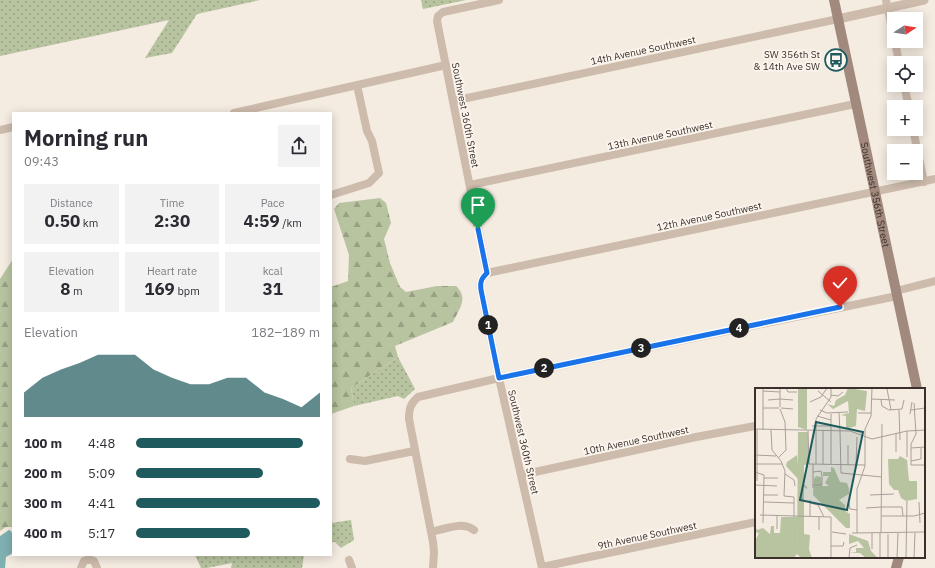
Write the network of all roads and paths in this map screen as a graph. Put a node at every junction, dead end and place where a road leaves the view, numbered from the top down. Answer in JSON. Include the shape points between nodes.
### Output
{"nodes":[{"id":1,"x":499,"y":0,"type":"edge"},
{"id":2,"x":834,"y":0,"type":"edge"},
{"id":3,"x":924,"y":0,"type":"edge"},
{"id":4,"x":887,"y":4,"type":"edge"},
{"id":5,"x":838,"y":19,"type":"junction"},
{"id":6,"x":446,"y":65,"type":"junction"},
{"id":7,"x":357,"y":85,"type":"junction"},
{"id":8,"x":453,"y":101,"type":"junction"},
{"id":9,"x":855,"y":104,"type":"junction"},
{"id":10,"x":238,"y":112,"type":"edge"},
{"id":11,"x":12,"y":127,"type":"edge"},
{"id":12,"x":0,"y":130,"type":"edge"},
{"id":13,"x":914,"y":136,"type":"edge"},
{"id":14,"x":935,"y":179,"type":"edge"},
{"id":15,"x":924,"y":182,"type":"junction"},
{"id":16,"x":470,"y":185,"type":"junction"},
{"id":17,"x":875,"y":191,"type":"junction"},
{"id":18,"x":332,"y":194,"type":"edge"},
{"id":19,"x":487,"y":273,"type":"junction"},
{"id":20,"x":935,"y":280,"type":"edge"},
{"id":21,"x":896,"y":293,"type":"junction"},
{"id":22,"x":499,"y":378,"type":"junction"},
{"id":23,"x":917,"y":388,"type":"edge"},
{"id":24,"x":755,"y":426,"type":"edge"},
{"id":25,"x":414,"y":451,"type":"junction"},
{"id":26,"x":350,"y":459,"type":"dead end"},
{"id":27,"x":521,"y":475,"type":"junction"},
{"id":28,"x":755,"y":522,"type":"edge"},
{"id":29,"x":474,"y":530,"type":"dead end"},
{"id":30,"x":431,"y":532,"type":"junction"},
{"id":31,"x":899,"y":558,"type":"edge"},
{"id":32,"x":542,"y":567,"type":"edge"},
{"id":33,"x":81,"y":568,"type":"edge"},
{"id":34,"x":97,"y":568,"type":"edge"},
{"id":35,"x":433,"y":568,"type":"edge"},
{"id":36,"x":896,"y":568,"type":"edge"}],
"edges":[{"from":1,"to":6,"type":"street","name":"Southwest 360th Street","via":[[443,12],[438,16]]},
{"from":2,"to":5,"type":"main road","name":"Southwest 356th Street"},
{"from":3,"to":4,"type":"street"},
{"from":4,"to":5,"type":"street"},
{"from":5,"to":8,"type":"street","name":"14th Avenue Southwest"},
{"from":5,"to":9,"type":"main road","name":"Southwest 356th Street"},
{"from":6,"to":7,"type":"street"},
{"from":6,"to":8,"type":"street","name":"Southwest 360th Street"},
{"from":7,"to":10,"type":"street"},
{"from":7,"to":18,"type":"street","via":[[379,173],[369,184]]},
{"from":8,"to":16,"type":"street","name":"Southwest 360th Street"},
{"from":9,"to":16,"type":"street","name":"13th Avenue Southwest"},
{"from":9,"to":17,"type":"main road","name":"Southwest 356th Street"},
{"from":11,"to":12,"type":"street"},
{"from":13,"to":15,"type":"street"},
{"from":14,"to":15,"type":"street","name":"12th Avenue Southwest"},
{"from":15,"to":17,"type":"street","name":"12th Avenue Southwest"},
{"from":16,"to":19,"type":"street","name":"Southwest 360th Street"},
{"from":17,"to":19,"type":"street","name":"12th Avenue Southwest"},
{"from":17,"to":21,"type":"main road","name":"Southwest 356th Street"},
{"from":19,"to":22,"type":"street","name":"Southwest 360th Street","via":[[480,284]]},
{"from":20,"to":21,"type":"street"},
{"from":21,"to":22,"type":"street"},
{"from":21,"to":23,"type":"main road","name":"Southwest 356th Street"},
{"from":22,"to":25,"type":"street","via":[[418,397],[409,410]]},
{"from":22,"to":27,"type":"street","name":"Southwest 360th Street"},
{"from":24,"to":27,"type":"street","name":"10th Avenue Southwest"},
{"from":25,"to":26,"type":"street","via":[[365,461]]},
{"from":25,"to":30,"type":"street"},
{"from":27,"to":32,"type":"street","name":"Southwest 360th Street"},
{"from":28,"to":32,"type":"street","name":"9th Avenue Southwest"},
{"from":29,"to":30,"type":"street","via":[[462,525]]},
{"from":30,"to":35,"type":"street"},
{"from":31,"to":36,"type":"main road"},
{"from":33,"to":34,"type":"street","via":[[84,561],[89,559],[94,561]]}]}
